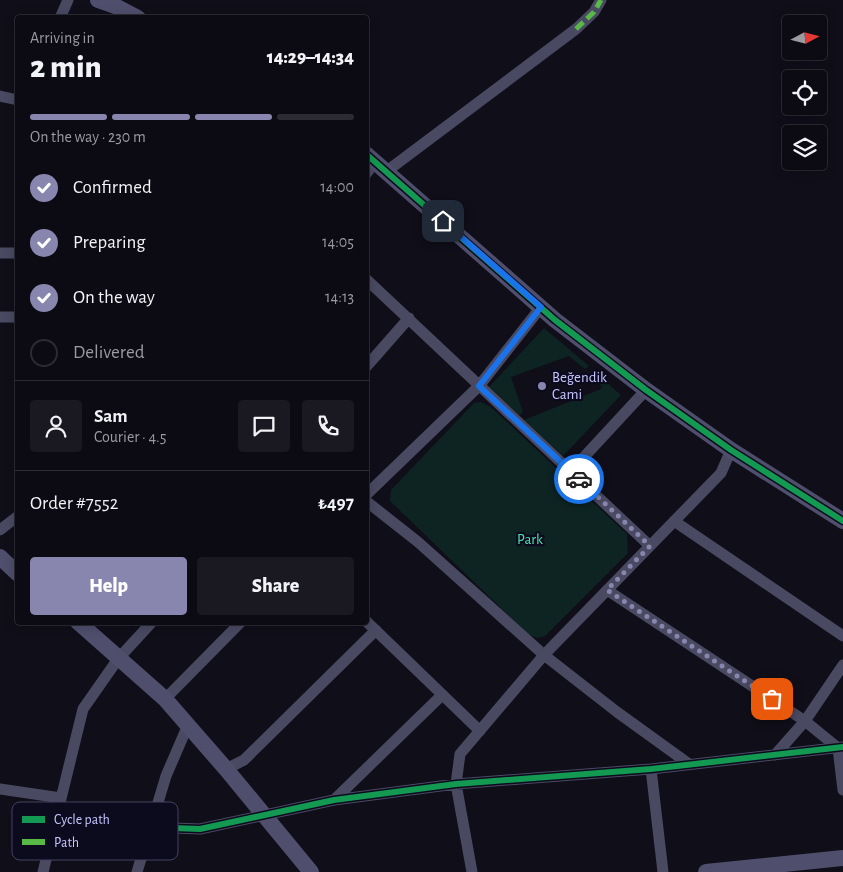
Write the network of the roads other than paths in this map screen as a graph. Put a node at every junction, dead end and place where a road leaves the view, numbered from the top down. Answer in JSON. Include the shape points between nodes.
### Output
{"nodes":[{"id":1,"x":68,"y":0,"type":"edge"},
{"id":2,"x":98,"y":0,"type":"edge"},
{"id":3,"x":601,"y":0,"type":"edge"},
{"id":4,"x":61,"y":15,"type":"edge"},
{"id":5,"x":132,"y":15,"type":"edge"},
{"id":6,"x":0,"y":96,"type":"edge"},
{"id":7,"x":15,"y":99,"type":"edge"},
{"id":8,"x":374,"y":165,"type":"edge"},
{"id":9,"x":0,"y":253,"type":"edge"},
{"id":10,"x":15,"y":253,"type":"edge"},
{"id":11,"x":369,"y":282,"type":"edge"},
{"id":12,"x":541,"y":307,"type":"junction"},
{"id":13,"x":15,"y":317,"type":"edge"},
{"id":14,"x":0,"y":318,"type":"edge"},
{"id":15,"x":409,"y":318,"type":"junction"},
{"id":16,"x":369,"y":364,"type":"edge"},
{"id":17,"x":479,"y":386,"type":"junction"},
{"id":18,"x":646,"y":390,"type":"junction"},
{"id":19,"x":731,"y":450,"type":"junction"},
{"id":20,"x":571,"y":471,"type":"junction"},
{"id":21,"x":369,"y":492,"type":"edge"},
{"id":22,"x":369,"y":503,"type":"edge"},
{"id":23,"x":15,"y":518,"type":"edge"},
{"id":24,"x":843,"y":520,"type":"edge"},
{"id":25,"x":674,"y":521,"type":"junction"},
{"id":26,"x":0,"y":530,"type":"edge"},
{"id":27,"x":650,"y":546,"type":"junction"},
{"id":28,"x":0,"y":557,"type":"edge"},
{"id":29,"x":15,"y":571,"type":"edge"},
{"id":30,"x":607,"y":590,"type":"junction"},
{"id":31,"x":369,"y":623,"type":"edge"},
{"id":32,"x":82,"y":625,"type":"edge"},
{"id":33,"x":149,"y":625,"type":"edge"},
{"id":34,"x":237,"y":625,"type":"edge"},
{"id":35,"x":376,"y":630,"type":"junction"},
{"id":36,"x":843,"y":636,"type":"edge"},
{"id":37,"x":544,"y":655,"type":"junction"},
{"id":38,"x":118,"y":659,"type":"junction"},
{"id":39,"x":843,"y":665,"type":"edge"},
{"id":40,"x":442,"y":695,"type":"junction"},
{"id":41,"x":165,"y":699,"type":"junction"},
{"id":42,"x":805,"y":721,"type":"junction"},
{"id":43,"x":188,"y":725,"type":"junction"},
{"id":44,"x":480,"y":731,"type":"junction"},
{"id":45,"x":840,"y":747,"type":"edge"},
{"id":46,"x":775,"y":755,"type":"junction"},
{"id":47,"x":689,"y":764,"type":"junction"},
{"id":48,"x":651,"y":768,"type":"junction"},
{"id":49,"x":226,"y":769,"type":"junction"},
{"id":50,"x":456,"y":784,"type":"junction"},
{"id":51,"x":0,"y":789,"type":"edge"},
{"id":52,"x":843,"y":790,"type":"edge"},
{"id":53,"x":61,"y":798,"type":"junction"},
{"id":54,"x":334,"y":800,"type":"junction"},
{"id":55,"x":60,"y":802,"type":"edge"},
{"id":56,"x":158,"y":802,"type":"edge"},
{"id":57,"x":263,"y":815,"type":"junction"},
{"id":58,"x":178,"y":828,"type":"edge"},
{"id":59,"x":843,"y":858,"type":"edge"},
{"id":60,"x":769,"y":868,"type":"edge"},
{"id":61,"x":311,"y":872,"type":"edge"},
{"id":62,"x":472,"y":872,"type":"edge"},
{"id":63,"x":663,"y":872,"type":"edge"},
{"id":64,"x":706,"y":872,"type":"edge"}],
"edges":[{"from":1,"to":4,"type":"street"},
{"from":2,"to":5,"type":"street"},
{"from":3,"to":8,"type":"street","via":[[594,12],[576,29]]},
{"from":6,"to":7,"type":"street"},
{"from":8,"to":12,"type":"street"},
{"from":9,"to":10,"type":"street"},
{"from":11,"to":15,"type":"street"},
{"from":12,"to":17,"type":"street"},
{"from":12,"to":18,"type":"street"},
{"from":13,"to":14,"type":"street"},
{"from":15,"to":16,"type":"street"},
{"from":15,"to":17,"type":"street"},
{"from":17,"to":20,"type":"street"},
{"from":17,"to":21,"type":"street"},
{"from":18,"to":19,"type":"street"},
{"from":18,"to":20,"type":"street"},
{"from":19,"to":24,"type":"street"},
{"from":19,"to":25,"type":"street","via":[[721,473]]},
{"from":20,"to":27,"type":"street"},
{"from":22,"to":37,"type":"street","via":[[418,542]]},
{"from":23,"to":26,"type":"street"},
{"from":25,"to":27,"type":"street"},
{"from":25,"to":36,"type":"street"},
{"from":27,"to":30,"type":"street"},
{"from":28,"to":29,"type":"street"},
{"from":30,"to":37,"type":"street"},
{"from":30,"to":42,"type":"street"},
{"from":31,"to":35,"type":"street"},
{"from":32,"to":38,"type":"street"},
{"from":33,"to":38,"type":"street"},
{"from":34,"to":41,"type":"street"},
{"from":35,"to":40,"type":"street"},
{"from":35,"to":49,"type":"street","via":[[244,760]]},
{"from":37,"to":44,"type":"street"},
{"from":37,"to":47,"type":"street"},
{"from":38,"to":41,"type":"street"},
{"from":38,"to":53,"type":"street","via":[[83,710]]},
{"from":39,"to":42,"type":"street"},
{"from":40,"to":44,"type":"street"},
{"from":40,"to":54,"type":"street"},
{"from":41,"to":43,"type":"street"},
{"from":42,"to":45,"type":"street"},
{"from":42,"to":46,"type":"street"},
{"from":43,"to":49,"type":"street"},
{"from":43,"to":56,"type":"street"},
{"from":44,"to":50,"type":"street","via":[[460,754]]},
{"from":45,"to":46,"type":"street"},
{"from":45,"to":52,"type":"street"},
{"from":46,"to":47,"type":"street"},
{"from":47,"to":48,"type":"street"},
{"from":48,"to":50,"type":"street"},
{"from":48,"to":63,"type":"street"},
{"from":49,"to":57,"type":"street"},
{"from":50,"to":54,"type":"street"},
{"from":50,"to":62,"type":"street"},
{"from":51,"to":53,"type":"street"},
{"from":53,"to":55,"type":"street"},
{"from":54,"to":57,"type":"street"},
{"from":57,"to":58,"type":"street","via":[[200,829]]},
{"from":57,"to":61,"type":"street"},
{"from":59,"to":60,"type":"street"},
{"from":60,"to":64,"type":"street"}]}
